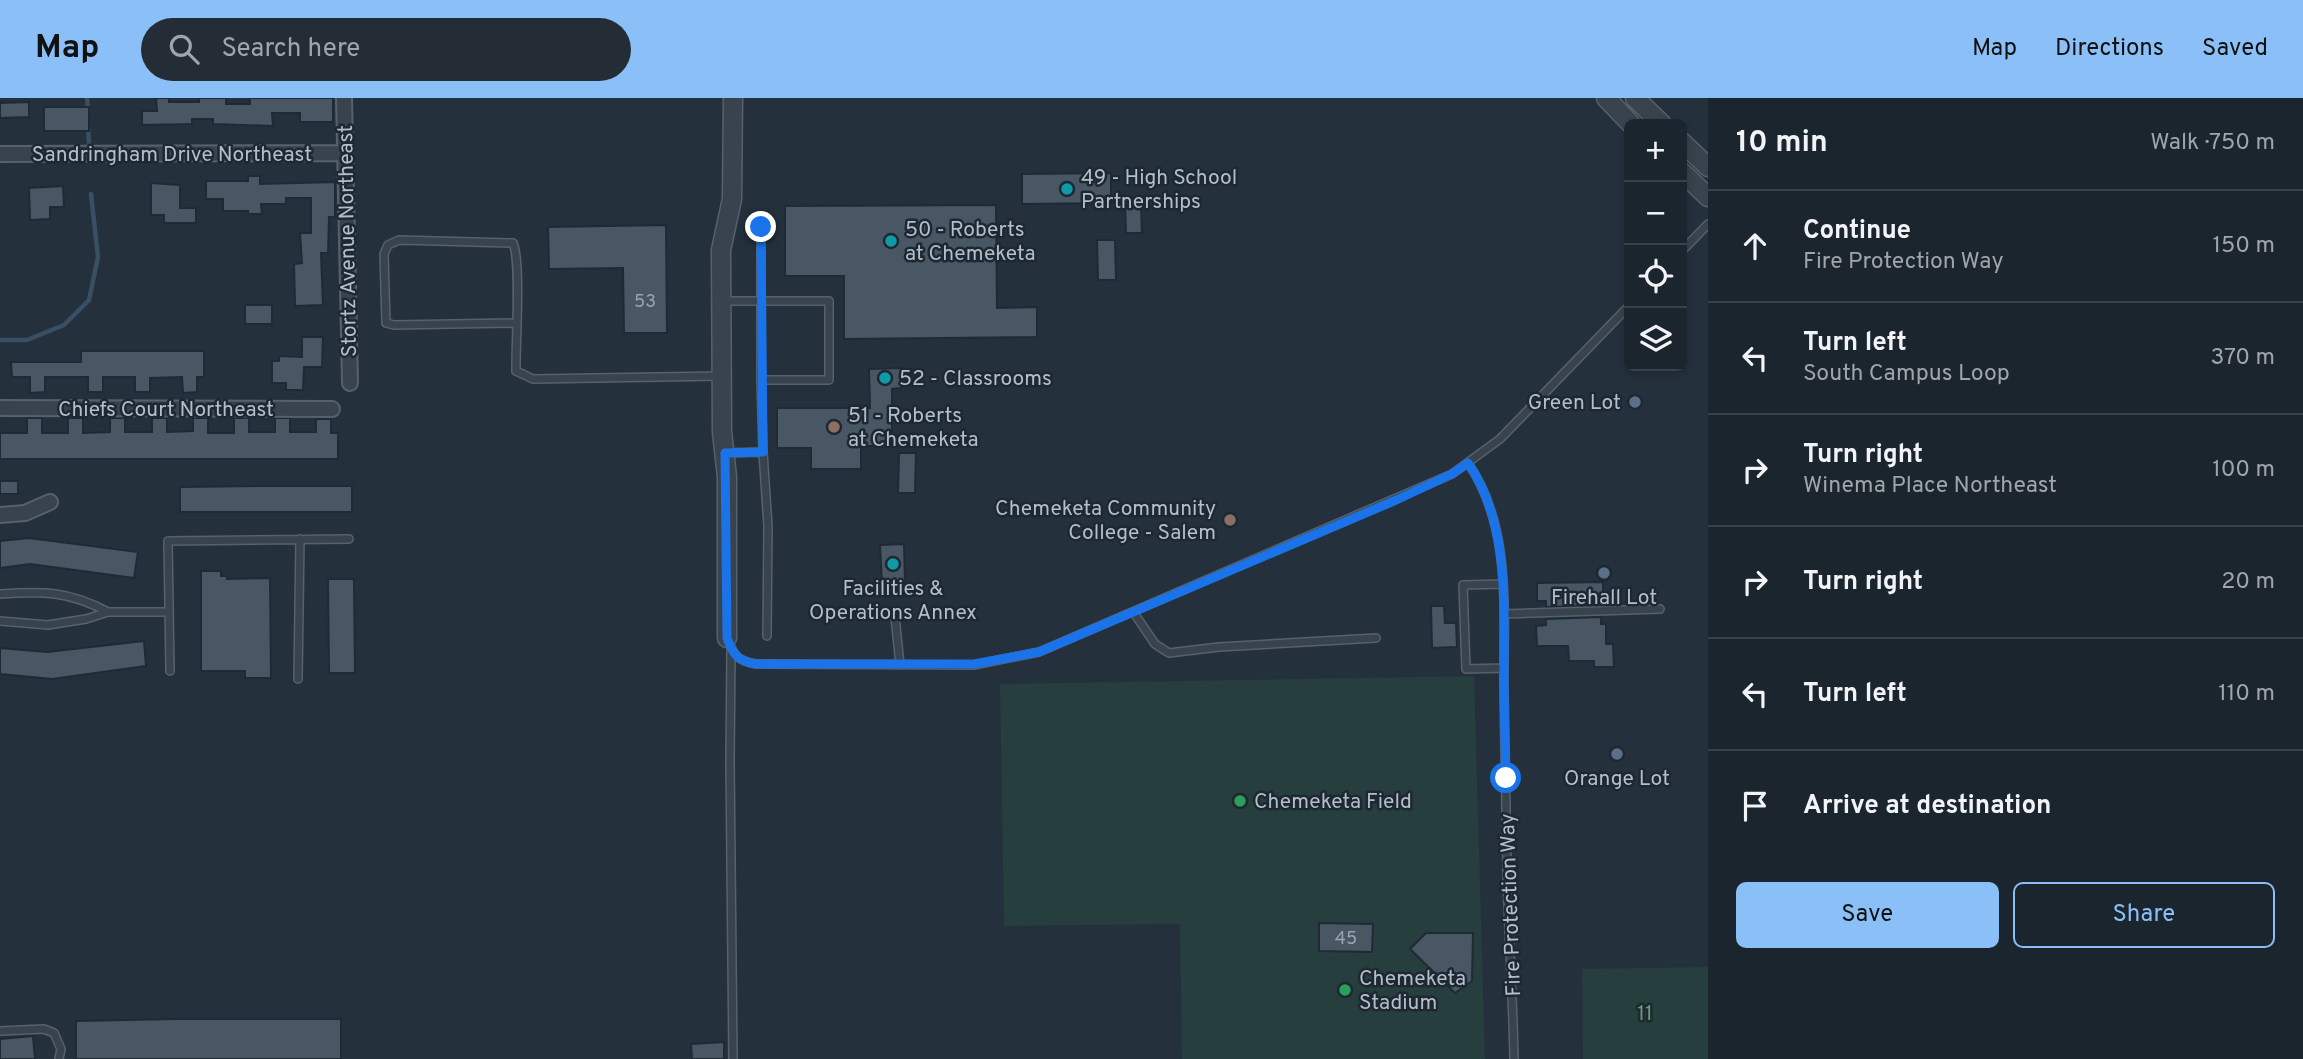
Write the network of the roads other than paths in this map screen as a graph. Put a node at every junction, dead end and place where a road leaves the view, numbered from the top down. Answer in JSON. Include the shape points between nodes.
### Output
{"nodes":[{"id":1,"x":344,"y":98,"type":"edge"},
{"id":2,"x":733,"y":98,"type":"edge"},
{"id":3,"x":1606,"y":98,"type":"edge"},
{"id":4,"x":1635,"y":98,"type":"edge"},
{"id":5,"x":1626,"y":119,"type":"edge"},
{"id":6,"x":1657,"y":119,"type":"edge"},
{"id":7,"x":1687,"y":147,"type":"edge"},
{"id":8,"x":345,"y":153,"type":"junction"},
{"id":9,"x":0,"y":154,"type":"edge"},
{"id":10,"x":1708,"y":167,"type":"edge"},
{"id":11,"x":1687,"y":177,"type":"edge"},
{"id":12,"x":1708,"y":197,"type":"edge"},
{"id":13,"x":1708,"y":224,"type":"edge"},
{"id":14,"x":761,"y":227,"type":"dead end"},
{"id":15,"x":1687,"y":246,"type":"edge"},
{"id":16,"x":721,"y":301,"type":"junction"},
{"id":17,"x":761,"y":301,"type":"junction"},
{"id":18,"x":1627,"y":308,"type":"edge"},
{"id":19,"x":516,"y":323,"type":"junction"},
{"id":20,"x":722,"y":376,"type":"junction"},
{"id":21,"x":761,"y":380,"type":"junction"},
{"id":22,"x":349,"y":383,"type":"dead end"},
{"id":23,"x":0,"y":408,"type":"edge"},
{"id":24,"x":332,"y":409,"type":"dead end"},
{"id":25,"x":763,"y":452,"type":"junction"},
{"id":26,"x":725,"y":453,"type":"junction"},
{"id":27,"x":1468,"y":463,"type":"junction"},
{"id":28,"x":50,"y":502,"type":"dead end"},
{"id":29,"x":0,"y":515,"type":"edge"},
{"id":30,"x":300,"y":539,"type":"junction"},
{"id":31,"x":349,"y":539,"type":"dead end"},
{"id":32,"x":1503,"y":584,"type":"junction"},
{"id":33,"x":0,"y":594,"type":"edge"},
{"id":34,"x":1660,"y":609,"type":"dead end"},
{"id":35,"x":108,"y":612,"type":"junction"},
{"id":36,"x":169,"y":612,"type":"junction"},
{"id":37,"x":1134,"y":613,"type":"junction"},
{"id":38,"x":1504,"y":614,"type":"junction"},
{"id":39,"x":895,"y":617,"type":"dead end"},
{"id":40,"x":0,"y":621,"type":"edge"},
{"id":41,"x":767,"y":636,"type":"dead end"},
{"id":42,"x":1376,"y":638,"type":"dead end"},
{"id":43,"x":729,"y":644,"type":"junction"},
{"id":44,"x":900,"y":665,"type":"junction"},
{"id":45,"x":1504,"y":668,"type":"junction"},
{"id":46,"x":170,"y":671,"type":"dead end"},
{"id":47,"x":298,"y":679,"type":"dead end"},
{"id":48,"x":0,"y":1031,"type":"edge"},
{"id":49,"x":59,"y":1059,"type":"edge"},
{"id":50,"x":733,"y":1059,"type":"edge"},
{"id":51,"x":1514,"y":1059,"type":"edge"}],
"edges":[{"from":1,"to":8,"type":"street","name":"Stortz Avenue Northeast"},
{"from":2,"to":16,"type":"street","via":[[732,199],[721,250]]},
{"from":3,"to":5,"type":"street"},
{"from":4,"to":6,"type":"street"},
{"from":7,"to":10,"type":"street"},
{"from":8,"to":9,"type":"street","name":"Sandringham Drive Northeast"},
{"from":8,"to":22,"type":"street","name":"Stortz Avenue Northeast"},
{"from":11,"to":12,"type":"street"},
{"from":13,"to":15,"type":"lane"},
{"from":14,"to":17,"type":"lane"},
{"from":16,"to":17,"type":"lane"},
{"from":16,"to":20,"type":"street"},
{"from":17,"to":21,"type":"lane"},
{"from":17,"to":21,"type":"lane","via":[[829,301],[829,380]]},
{"from":18,"to":27,"type":"lane","via":[[1508,431]]},
{"from":19,"to":19,"type":"lane","via":[[513,243],[398,240],[388,245],[384,254],[386,323]]},
{"from":19,"to":20,"type":"lane","via":[[516,371],[533,379]]},
{"from":20,"to":26,"type":"street"},
{"from":21,"to":25,"type":"lane"},
{"from":23,"to":24,"type":"street","name":"Chiefs Court Northeast"},
{"from":25,"to":26,"type":"lane"},
{"from":25,"to":41,"type":"lane"},
{"from":26,"to":43,"type":"street"},
{"from":27,"to":32,"type":"lane","name":"Fire Protection Way","via":[[1485,491],[1493,518]]},
{"from":27,"to":37,"type":"lane","via":[[1394,501]]},
{"from":28,"to":29,"type":"street","via":[[25,513]]},
{"from":30,"to":31,"type":"lane"},
{"from":30,"to":36,"type":"lane","via":[[168,541]]},
{"from":30,"to":47,"type":"lane"},
{"from":32,"to":38,"type":"lane","name":"Fire Protection Way"},
{"from":32,"to":45,"type":"lane","via":[[1463,585],[1466,669]]},
{"from":33,"to":35,"type":"lane","via":[[79,597]]},
{"from":34,"to":38,"type":"lane"},
{"from":35,"to":36,"type":"lane"},
{"from":35,"to":40,"type":"lane","via":[[48,625]]},
{"from":36,"to":46,"type":"lane"},
{"from":37,"to":42,"type":"lane","via":[[1155,644],[1168,653]]},
{"from":37,"to":44,"type":"lane","via":[[1039,652],[990,663]]},
{"from":38,"to":45,"type":"lane","name":"Fire Protection Way"},
{"from":39,"to":44,"type":"lane"},
{"from":43,"to":44,"type":"lane","via":[[736,657],[756,664]]},
{"from":43,"to":50,"type":"lane"},
{"from":45,"to":51,"type":"lane","name":"Fire Protection Way"},
{"from":48,"to":49,"type":"lane","via":[[44,1029],[54,1033],[61,1049]]}]}
